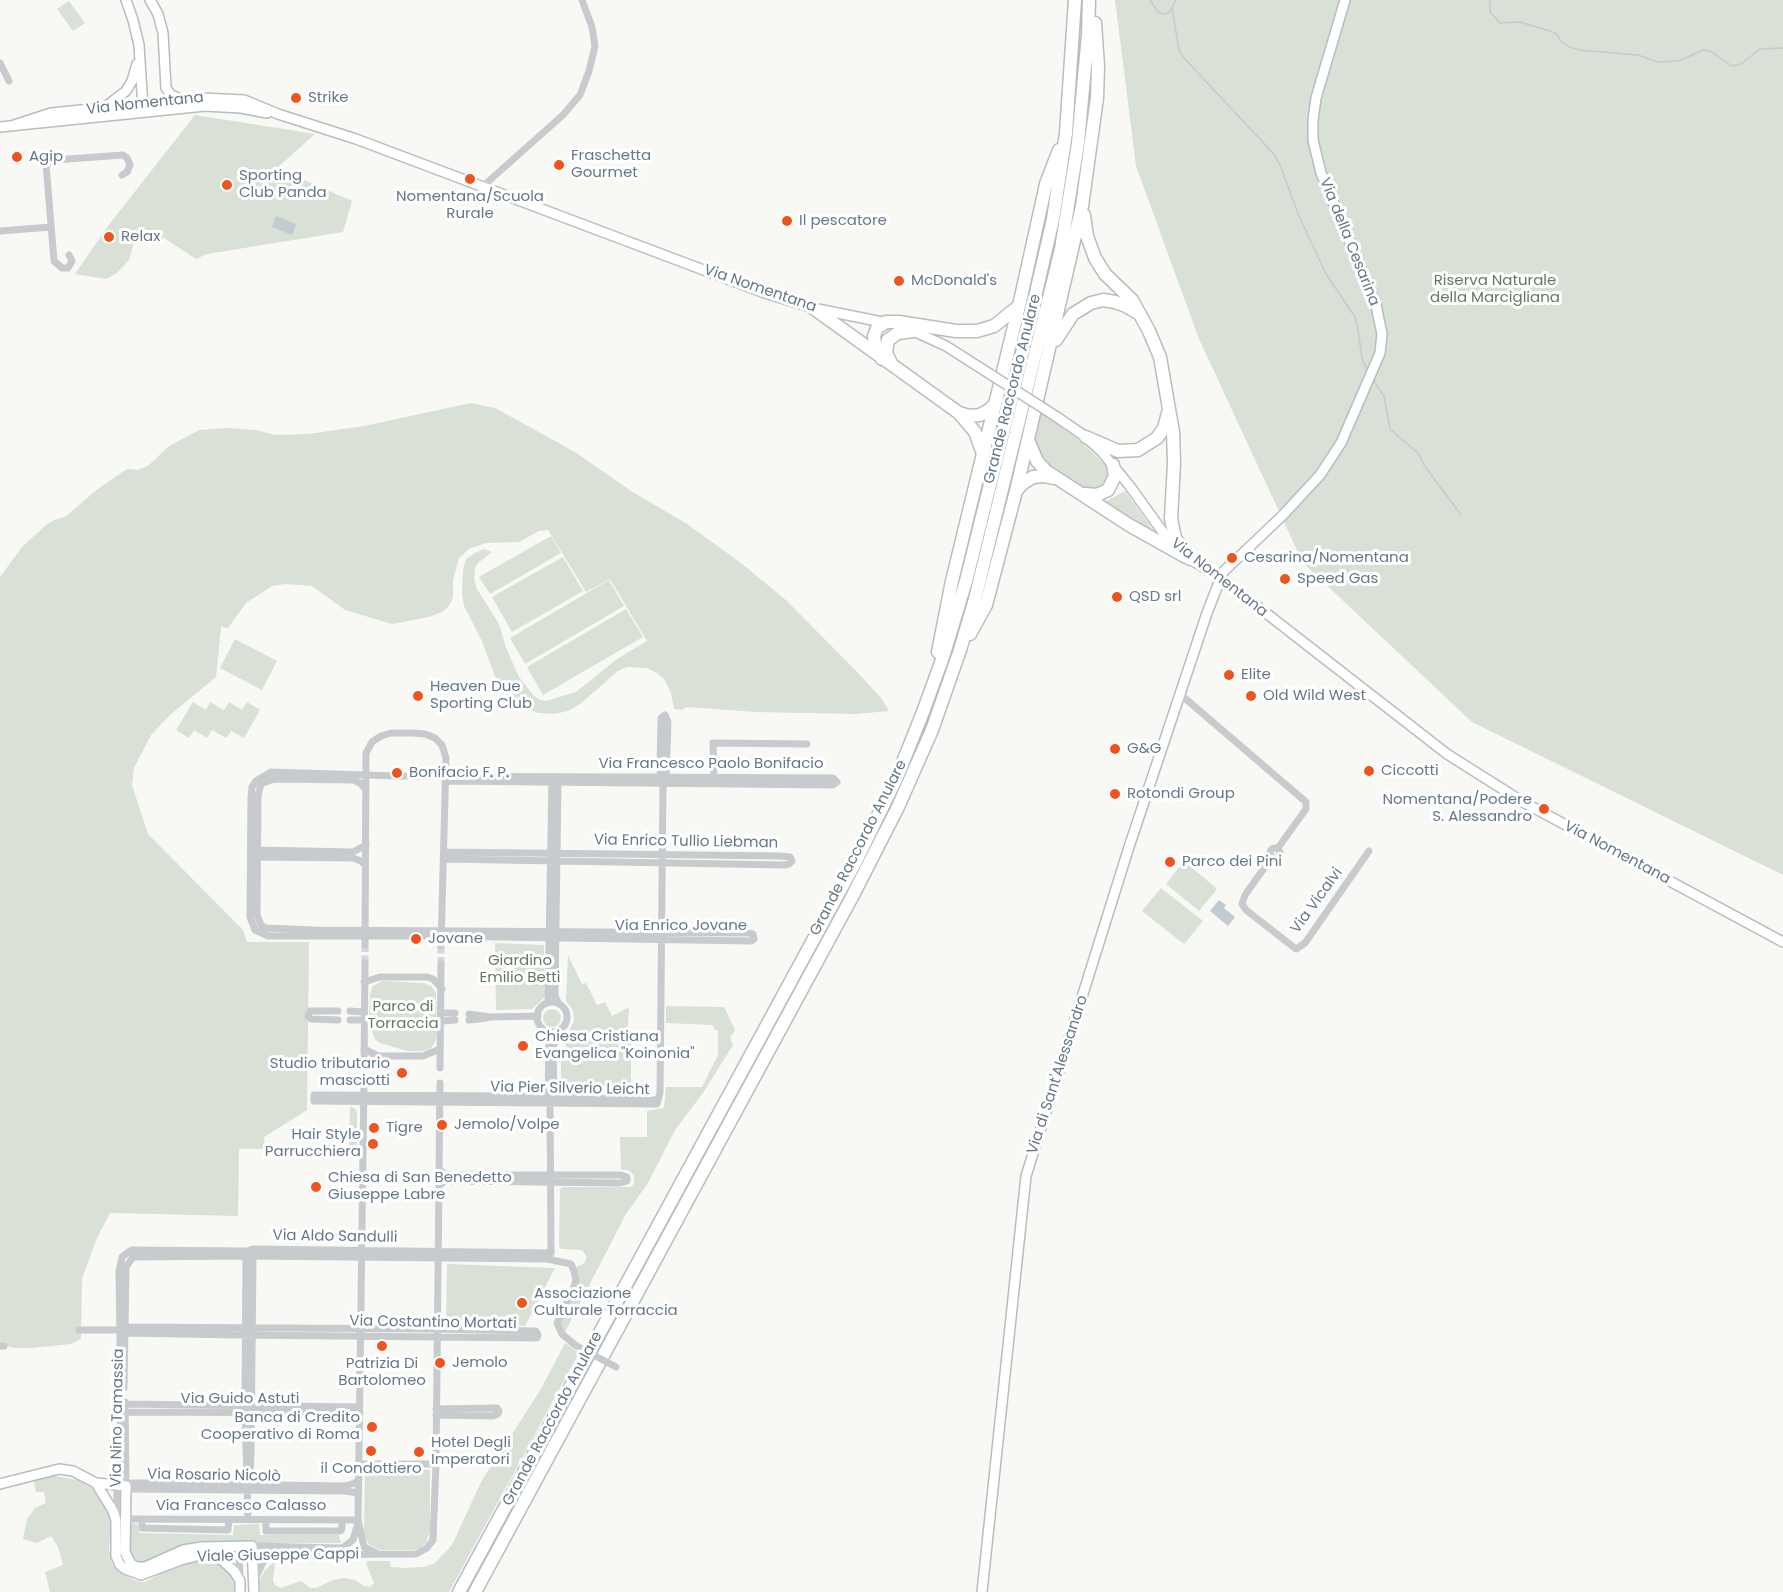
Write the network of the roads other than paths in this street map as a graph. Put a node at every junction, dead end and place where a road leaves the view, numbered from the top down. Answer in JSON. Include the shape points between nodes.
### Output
{"nodes":[{"id":1,"x":126,"y":0,"type":"edge"},
{"id":2,"x":150,"y":0,"type":"edge"},
{"id":3,"x":582,"y":0,"type":"edge"},
{"id":4,"x":1075,"y":0,"type":"edge"},
{"id":5,"x":1091,"y":0,"type":"edge"},
{"id":6,"x":1345,"y":0,"type":"edge"},
{"id":7,"x":140,"y":50,"type":"junction"},
{"id":8,"x":0,"y":63,"type":"edge"},
{"id":9,"x":9,"y":81,"type":"dead end"},
{"id":10,"x":183,"y":100,"type":"junction"},
{"id":11,"x":103,"y":108,"type":"junction"},
{"id":12,"x":143,"y":108,"type":"junction"},
{"id":13,"x":278,"y":114,"type":"junction"},
{"id":14,"x":11,"y":126,"type":"junction"},
{"id":15,"x":0,"y":127,"type":"edge"},
{"id":16,"x":1066,"y":133,"type":"junction"},
{"id":17,"x":122,"y":175,"type":"dead end"},
{"id":18,"x":482,"y":187,"type":"junction"},
{"id":19,"x":1082,"y":206,"type":"junction"},
{"id":20,"x":51,"y":227,"type":"junction"},
{"id":21,"x":0,"y":231,"type":"edge"},
{"id":22,"x":69,"y":255,"type":"dead end"},
{"id":23,"x":1019,"y":306,"type":"junction"},
{"id":24,"x":813,"y":308,"type":"junction"},
{"id":25,"x":1143,"y":318,"type":"junction"},
{"id":26,"x":886,"y":322,"type":"junction"},
{"id":27,"x":913,"y":331,"type":"junction"},
{"id":28,"x":1049,"y":351,"type":"junction"},
{"id":29,"x":882,"y":359,"type":"junction"},
{"id":30,"x":893,"y":367,"type":"junction"},
{"id":31,"x":1169,"y":400,"type":"junction"},
{"id":32,"x":995,"y":404,"type":"junction"},
{"id":33,"x":959,"y":413,"type":"junction"},
{"id":34,"x":1086,"y":437,"type":"junction"},
{"id":35,"x":1028,"y":440,"type":"junction"},
{"id":36,"x":983,"y":455,"type":"junction"},
{"id":37,"x":1113,"y":465,"type":"junction"},
{"id":38,"x":1054,"y":478,"type":"junction"},
{"id":39,"x":1017,"y":491,"type":"junction"},
{"id":40,"x":1080,"y":493,"type":"junction"},
{"id":41,"x":1190,"y":559,"type":"junction"},
{"id":42,"x":1221,"y":578,"type":"junction"},
{"id":43,"x":960,"y":650,"type":"junction"},
{"id":44,"x":935,"y":682,"type":"junction"},
{"id":45,"x":1180,"y":694,"type":"junction"},
{"id":46,"x":807,"y":744,"type":"dead end"},
{"id":47,"x":366,"y":775,"type":"junction"},
{"id":48,"x":714,"y":777,"type":"junction"},
{"id":49,"x":264,"y":778,"type":"junction"},
{"id":50,"x":445,"y":778,"type":"junction"},
{"id":51,"x":555,"y":779,"type":"junction"},
{"id":52,"x":664,"y":779,"type":"junction"},
{"id":53,"x":366,"y":790,"type":"junction"},
{"id":54,"x":366,"y":845,"type":"junction"},
{"id":55,"x":1369,"y":851,"type":"dead end"},
{"id":56,"x":254,"y":854,"type":"junction"},
{"id":57,"x":444,"y":855,"type":"junction"},
{"id":58,"x":553,"y":857,"type":"junction"},
{"id":59,"x":662,"y":859,"type":"junction"},
{"id":60,"x":365,"y":865,"type":"junction"},
{"id":61,"x":365,"y":933,"type":"junction"},
{"id":62,"x":442,"y":934,"type":"junction"},
{"id":63,"x":553,"y":935,"type":"junction"},
{"id":64,"x":662,"y":937,"type":"junction"},
{"id":65,"x":1783,"y":942,"type":"edge"},
{"id":66,"x":365,"y":945,"type":"tunnel mouth"},
{"id":67,"x":441,"y":946,"type":"tunnel mouth"},
{"id":68,"x":365,"y":963,"type":"tunnel mouth"},
{"id":69,"x":441,"y":964,"type":"tunnel mouth"},
{"id":70,"x":364,"y":982,"type":"junction"},
{"id":71,"x":442,"y":988,"type":"junction"},
{"id":72,"x":548,"y":1003,"type":"junction"},
{"id":73,"x":559,"y":1004,"type":"junction"},
{"id":74,"x":338,"y":1011,"type":"dead end"},
{"id":75,"x":350,"y":1011,"type":"dead end"},
{"id":76,"x":363,"y":1011,"type":"junction"},
{"id":77,"x":538,"y":1016,"type":"junction"},
{"id":78,"x":442,"y":1017,"type":"junction"},
{"id":79,"x":455,"y":1017,"type":"dead end"},
{"id":80,"x":469,"y":1017,"type":"dead end"},
{"id":81,"x":338,"y":1020,"type":"dead end"},
{"id":82,"x":350,"y":1020,"type":"dead end"},
{"id":83,"x":363,"y":1020,"type":"junction"},
{"id":84,"x":560,"y":1030,"type":"junction"},
{"id":85,"x":546,"y":1031,"type":"junction"},
{"id":86,"x":364,"y":1049,"type":"junction"},
{"id":87,"x":440,"y":1049,"type":"junction"},
{"id":88,"x":364,"y":1067,"type":"dead end"},
{"id":89,"x":440,"y":1068,"type":"dead end"},
{"id":90,"x":364,"y":1082,"type":"dead end"},
{"id":91,"x":440,"y":1083,"type":"dead end"},
{"id":92,"x":364,"y":1098,"type":"junction"},
{"id":93,"x":441,"y":1099,"type":"junction"},
{"id":94,"x":551,"y":1099,"type":"junction"},
{"id":95,"x":440,"y":1170,"type":"junction"},
{"id":96,"x":549,"y":1178,"type":"junction"},
{"id":97,"x":440,"y":1185,"type":"junction"},
{"id":98,"x":249,"y":1253,"type":"junction"},
{"id":99,"x":362,"y":1254,"type":"junction"},
{"id":100,"x":438,"y":1255,"type":"junction"},
{"id":101,"x":549,"y":1256,"type":"junction"},
{"id":102,"x":122,"y":1257,"type":"joint"},
{"id":103,"x":133,"y":1257,"type":"joint"},
{"id":104,"x":79,"y":1330,"type":"dead end"},
{"id":105,"x":123,"y":1330,"type":"junction"},
{"id":106,"x":249,"y":1331,"type":"junction"},
{"id":107,"x":361,"y":1332,"type":"junction"},
{"id":108,"x":437,"y":1333,"type":"junction"},
{"id":109,"x":616,"y":1367,"type":"dead end"},
{"id":110,"x":122,"y":1408,"type":"junction"},
{"id":111,"x":248,"y":1410,"type":"junction"},
{"id":112,"x":360,"y":1410,"type":"junction"},
{"id":113,"x":436,"y":1412,"type":"junction"},
{"id":114,"x":360,"y":1464,"type":"junction"},
{"id":115,"x":436,"y":1464,"type":"junction"},
{"id":116,"x":359,"y":1479,"type":"junction"},
{"id":117,"x":96,"y":1483,"type":"junction"},
{"id":118,"x":0,"y":1484,"type":"edge"},
{"id":119,"x":122,"y":1486,"type":"junction"},
{"id":120,"x":247,"y":1487,"type":"junction"},
{"id":121,"x":358,"y":1493,"type":"junction"},
{"id":122,"x":121,"y":1520,"type":"junction"},
{"id":123,"x":248,"y":1520,"type":"junction"},
{"id":124,"x":358,"y":1520,"type":"junction"},
{"id":125,"x":239,"y":1550,"type":"junction"},
{"id":126,"x":252,"y":1550,"type":"junction"},
{"id":127,"x":275,"y":1554,"type":"junction"},
{"id":128,"x":378,"y":1554,"type":"junction"},
{"id":129,"x":213,"y":1555,"type":"junction"},
{"id":130,"x":131,"y":1568,"type":"junction"},
{"id":131,"x":240,"y":1581,"type":"junction"},
{"id":132,"x":254,"y":1588,"type":"edge"},
{"id":133,"x":460,"y":1589,"type":"edge"},
{"id":134,"x":240,"y":1592,"type":"edge"},
{"id":135,"x":475,"y":1592,"type":"edge"},
{"id":136,"x":982,"y":1592,"type":"edge"}],
"edges":[{"from":1,"to":7,"type":"main road"},
{"from":2,"to":10,"type":"main road","via":[[164,36],[166,88]]},
{"from":3,"to":18,"type":"street","via":[[595,46],[580,95],[563,116]]},
{"from":4,"to":16,"type":"highway","name":"Grande Raccordo Anulare"},
{"from":5,"to":19,"type":"highway","via":[[1098,80]]},
{"from":5,"to":43,"type":"highway","name":"Grande Raccordo Anulare","via":[[1078,143],[1061,249]]},
{"from":6,"to":42,"type":"main road","name":"Via della Cesarina","via":[[1316,98],[1313,140],[1321,173],[1376,305],[1382,338],[1380,353],[1341,443],[1320,475]]},
{"from":7,"to":11,"type":"main road","via":[[130,86]]},
{"from":7,"to":12,"type":"main road"},
{"from":8,"to":9,"type":"street"},
{"from":10,"to":12,"type":"main road","name":"Via Nomentana"},
{"from":10,"to":13,"type":"main road","name":"Via Nomentana","via":[[239,99]]},
{"from":11,"to":12,"type":"main road","name":"Via Nomentana"},
{"from":11,"to":14,"type":"main road","name":"Via Nomentana","via":[[42,115]]},
{"from":12,"to":13,"type":"main road","name":"Via Nomentana","via":[[216,106]]},
{"from":12,"to":14,"type":"main road","name":"Via Nomentana"},
{"from":13,"to":18,"type":"main road","name":"Via Nomentana","via":[[356,138]]},
{"from":14,"to":15,"type":"main road","name":"Via Nomentana"},
{"from":16,"to":23,"type":"highway","via":[[1046,184]]},
{"from":16,"to":44,"type":"highway","name":"Grande Raccordo Anulare","via":[[1053,219],[1014,388],[959,606]]},
{"from":17,"to":20,"type":"street","via":[[130,165],[123,155],[47,163]]},
{"from":18,"to":24,"type":"main road","name":"Via Nomentana"},
{"from":19,"to":25,"type":"highway","via":[[1090,247],[1098,264],[1129,296]]},
{"from":19,"to":28,"type":"highway"},
{"from":20,"to":21,"type":"street"},
{"from":20,"to":22,"type":"street","via":[[54,261],[68,268],[72,261]]},
{"from":23,"to":26,"type":"highway","via":[[998,324],[977,332]]},
{"from":23,"to":32,"type":"highway"},
{"from":24,"to":26,"type":"main road","name":"Via Nomentana"},
{"from":24,"to":29,"type":"highway"},
{"from":25,"to":28,"type":"highway","via":[[1121,303],[1090,303],[1066,322]]},
{"from":25,"to":31,"type":"highway","via":[[1160,357]]},
{"from":26,"to":27,"type":"main road","name":"Via Nomentana"},
{"from":26,"to":29,"type":"highway","via":[[876,329],[874,336]]},
{"from":27,"to":30,"type":"highway","via":[[898,333],[887,341],[886,353]]},
{"from":27,"to":34,"type":"main road","name":"Via Nomentana","bridge":true,"via":[[946,346]]},
{"from":28,"to":35,"type":"highway"},
{"from":29,"to":30,"type":"highway"},
{"from":30,"to":33,"type":"highway"},
{"from":31,"to":34,"type":"highway","via":[[1162,431],[1144,447],[1118,451]]},
{"from":31,"to":41,"type":"highway","via":[[1174,453],[1171,519],[1176,538]]},
{"from":32,"to":33,"type":"highway","via":[[980,415]]},
{"from":32,"to":36,"type":"highway"},
{"from":33,"to":36,"type":"highway","via":[[975,432]]},
{"from":34,"to":37,"type":"main road","name":"Via Nomentana"},
{"from":35,"to":38,"type":"highway","via":[[1036,461]]},
{"from":35,"to":39,"type":"highway"},
{"from":36,"to":44,"type":"highway","via":[[952,581]]},
{"from":37,"to":40,"type":"highway","via":[[1114,480],[1108,490],[1093,496]]},
{"from":37,"to":41,"type":"main road","name":"Via Nomentana","via":[[1165,536]]},
{"from":38,"to":39,"type":"highway","via":[[1033,477]]},
{"from":38,"to":40,"type":"highway"},
{"from":39,"to":43,"type":"highway","via":[[984,609]]},
{"from":40,"to":41,"type":"highway"},
{"from":41,"to":42,"type":"main road","name":"Via Nomentana"},
{"from":42,"to":45,"type":"main road","name":"Via di Sant'Alessandro"},
{"from":42,"to":65,"type":"main road","name":"Via Nomentana","via":[[1475,773]]},
{"from":43,"to":135,"type":"highway","name":"Grande Raccordo Anulare","via":[[932,730],[880,844]]},
{"from":44,"to":133,"type":"highway","name":"Grande Raccordo Anulare","via":[[897,777],[855,863]]},
{"from":45,"to":55,"type":"street","name":"Via Vicalvi","via":[[1306,802],[1306,809],[1278,848],[1279,856],[1272,857],[1245,895],[1242,904],[1246,910],[1297,949]]},
{"from":45,"to":136,"type":"main road","name":"Via di Sant'Alessandro","via":[[1026,1176]]},
{"from":46,"to":48,"type":"street","via":[[713,743]]},
{"from":47,"to":49,"type":"street","name":"Via Francesco Paolo Bonifacio","via":[[271,772]]},
{"from":47,"to":50,"type":"street","name":"Via Francesco Paolo Bonifacio"},
{"from":47,"to":50,"type":"street","via":[[366,753],[372,742],[384,735],[412,734],[431,736],[442,745]]},
{"from":47,"to":53,"type":"street"},
{"from":48,"to":52,"type":"street","name":"Via Francesco Paolo Bonifacio"},
{"from":48,"to":52,"type":"street","name":"Via Francesco Paolo Bonifacio","via":[[834,778],[837,782],[833,785]]},
{"from":49,"to":53,"type":"street","via":[[353,780]]},
{"from":49,"to":56,"type":"street","via":[[259,788]]},
{"from":50,"to":51,"type":"street","name":"Via Francesco Paolo Bonifacio"},
{"from":50,"to":57,"type":"street"},
{"from":51,"to":52,"type":"street","name":"Via Francesco Paolo Bonifacio"},
{"from":51,"to":58,"type":"street"},
{"from":52,"to":52,"type":"street","via":[[668,722],[665,715],[661,718]]},
{"from":52,"to":59,"type":"street"},
{"from":53,"to":54,"type":"street"},
{"from":54,"to":56,"type":"street","via":[[354,852]]},
{"from":54,"to":60,"type":"street"},
{"from":56,"to":60,"type":"street","via":[[354,858]]},
{"from":56,"to":61,"type":"street","name":"Via Enrico Jovane","via":[[250,917],[258,927]]},
{"from":57,"to":58,"type":"street","name":"Via Enrico Tullio Liebman"},
{"from":57,"to":62,"type":"street"},
{"from":58,"to":59,"type":"street","name":"Via Enrico Tullio Liebman"},
{"from":58,"to":63,"type":"street"},
{"from":59,"to":59,"type":"street","name":"Via Enrico Tullio Liebman","via":[[785,866],[792,861],[780,856]]},
{"from":59,"to":64,"type":"street"},
{"from":60,"to":61,"type":"street"},
{"from":61,"to":62,"type":"street","name":"Via Enrico Jovane"},
{"from":61,"to":66,"type":"street"},
{"from":62,"to":63,"type":"street","name":"Via Enrico Jovane"},
{"from":62,"to":67,"type":"street"},
{"from":63,"to":64,"type":"street","name":"Via Enrico Jovane"},
{"from":63,"to":72,"type":"street"},
{"from":63,"to":73,"type":"street","via":[[555,996]]},
{"from":64,"to":64,"type":"street","name":"Via Enrico Jovane","via":[[751,941],[755,936],[748,933]]},
{"from":64,"to":94,"type":"street","name":"Via Pier Silverio Leicht","via":[[657,1104]]},
{"from":68,"to":70,"type":"street"},
{"from":69,"to":71,"type":"street"},
{"from":70,"to":71,"type":"street","via":[[380,977],[427,977]]},
{"from":70,"to":76,"type":"street"},
{"from":71,"to":78,"type":"street"},
{"from":72,"to":73,"type":"street"},
{"from":72,"to":77,"type":"street"},
{"from":73,"to":84,"type":"street","via":[[567,1019]]},
{"from":74,"to":81,"type":"street","via":[[310,1011],[308,1016]]},
{"from":75,"to":76,"type":"street"},
{"from":76,"to":83,"type":"street"},
{"from":77,"to":80,"type":"street"},
{"from":77,"to":85,"type":"street"},
{"from":78,"to":79,"type":"street"},
{"from":78,"to":87,"type":"street"},
{"from":82,"to":83,"type":"street"},
{"from":83,"to":86,"type":"street"},
{"from":84,"to":85,"type":"street"},
{"from":84,"to":94,"type":"street","via":[[554,1047]]},
{"from":85,"to":94,"type":"street"},
{"from":86,"to":87,"type":"street","via":[[378,1056],[423,1056]]},
{"from":86,"to":88,"type":"street"},
{"from":87,"to":89,"type":"street"},
{"from":90,"to":92,"type":"street"},
{"from":91,"to":93,"type":"street"},
{"from":92,"to":92,"type":"street","name":"Via Pier Silverio Leicht","via":[[314,1095],[314,1101]]},
{"from":92,"to":93,"type":"street","name":"Via Pier Silverio Leicht"},
{"from":92,"to":99,"type":"street"},
{"from":93,"to":94,"type":"street","name":"Via Pier Silverio Leicht"},
{"from":93,"to":95,"type":"street"},
{"from":94,"to":96,"type":"street"},
{"from":95,"to":96,"type":"street","via":[[453,1175]]},
{"from":95,"to":97,"type":"street"},
{"from":96,"to":96,"type":"street","via":[[620,1183],[627,1181],[621,1175]]},
{"from":96,"to":97,"type":"street","via":[[445,1181]]},
{"from":96,"to":101,"type":"street"},
{"from":97,"to":100,"type":"street"},
{"from":98,"to":99,"type":"street","name":"Via Aldo Sandulli"},
{"from":98,"to":102,"type":"street","name":"Via Aldo Sandulli","via":[[132,1250]]},
{"from":98,"to":103,"type":"street","name":"Via Aldo Sandulli"},
{"from":98,"to":106,"type":"street"},
{"from":99,"to":100,"type":"street","name":"Via Aldo Sandulli"},
{"from":99,"to":107,"type":"street"},
{"from":100,"to":101,"type":"street","name":"Via Aldo Sandulli"},
{"from":100,"to":108,"type":"street"},
{"from":101,"to":109,"type":"street","bridge":true,"via":[[571,1264],[576,1276],[557,1323],[562,1334]]},
{"from":102,"to":105,"type":"street","name":"Via Nino Tamassia","via":[[119,1272]]},
{"from":103,"to":105,"type":"street","name":"Via Nino Tamassia","via":[[126,1267]]},
{"from":104,"to":105,"type":"street","name":"Via Costantino Mortati"},
{"from":105,"to":106,"type":"street","name":"Via Costantino Mortati"},
{"from":105,"to":110,"type":"street","name":"Via Nino Tamassia"},
{"from":106,"to":107,"type":"street","name":"Via Costantino Mortati"},
{"from":106,"to":111,"type":"street"},
{"from":107,"to":108,"type":"street","name":"Via Costantino Mortati"},
{"from":107,"to":112,"type":"street"},
{"from":108,"to":108,"type":"street","name":"Via Costantino Mortati","via":[[537,1338],[538,1335],[536,1331]]},
{"from":108,"to":113,"type":"street"},
{"from":110,"to":111,"type":"street","name":"Via Guido Astuti"},
{"from":110,"to":119,"type":"street","name":"Via Nino Tamassia"},
{"from":111,"to":112,"type":"street","name":"Via Guido Astuti"},
{"from":111,"to":120,"type":"street"},
{"from":112,"to":114,"type":"street"},
{"from":113,"to":113,"type":"street","via":[[493,1416],[499,1411],[497,1408]]},
{"from":113,"to":115,"type":"street"},
{"from":114,"to":115,"type":"street"},
{"from":114,"to":116,"type":"street"},
{"from":115,"to":128,"type":"street","name":"Viale Giuseppe Cappi","via":[[431,1544],[416,1554]]},
{"from":116,"to":120,"type":"street","name":"Via Rosario Nicolò","via":[[345,1486]]},
{"from":116,"to":121,"type":"street"},
{"from":117,"to":118,"type":"main road","via":[[73,1471],[59,1469]]},
{"from":117,"to":119,"type":"main road"},
{"from":117,"to":122,"type":"main road"},
{"from":119,"to":120,"type":"street","name":"Via Rosario Nicolò","via":[[131,1483]]},
{"from":119,"to":122,"type":"main road","name":"Via Nino Tamassia"},
{"from":120,"to":121,"type":"street","name":"Via Rosario Nicolò"},
{"from":120,"to":123,"type":"street"},
{"from":121,"to":124,"type":"street"},
{"from":122,"to":123,"type":"street","name":"Via Francesco Calasso"},
{"from":122,"to":130,"type":"main road","name":"Via Nino Tamassia","via":[[116,1556],[120,1565]]},
{"from":123,"to":124,"type":"street","name":"Via Francesco Calasso"},
{"from":124,"to":126,"type":"street","name":"Viale Giuseppe Cappi","via":[[353,1540],[342,1548]]},
{"from":124,"to":128,"type":"street","via":[[364,1547]]},
{"from":125,"to":126,"type":"main road","name":"Viale Giuseppe Cappi"},
{"from":125,"to":129,"type":"street","name":"Viale Giuseppe Cappi"},
{"from":125,"to":130,"type":"main road","name":"Viale Giuseppe Cappi","via":[[202,1546],[145,1567]]},
{"from":125,"to":131,"type":"street"},
{"from":126,"to":127,"type":"street","name":"Viale Giuseppe Cappi"},
{"from":126,"to":132,"type":"main road"},
{"from":127,"to":128,"type":"street","name":"Viale Giuseppe Cappi"},
{"from":127,"to":132,"type":"street","via":[[257,1571]]},
{"from":129,"to":130,"type":"main road","name":"Viale Giuseppe Cappi","via":[[181,1560],[150,1574],[141,1575]]},
{"from":129,"to":131,"type":"main road","via":[[229,1566]]},
{"from":131,"to":134,"type":"main road"}]}
